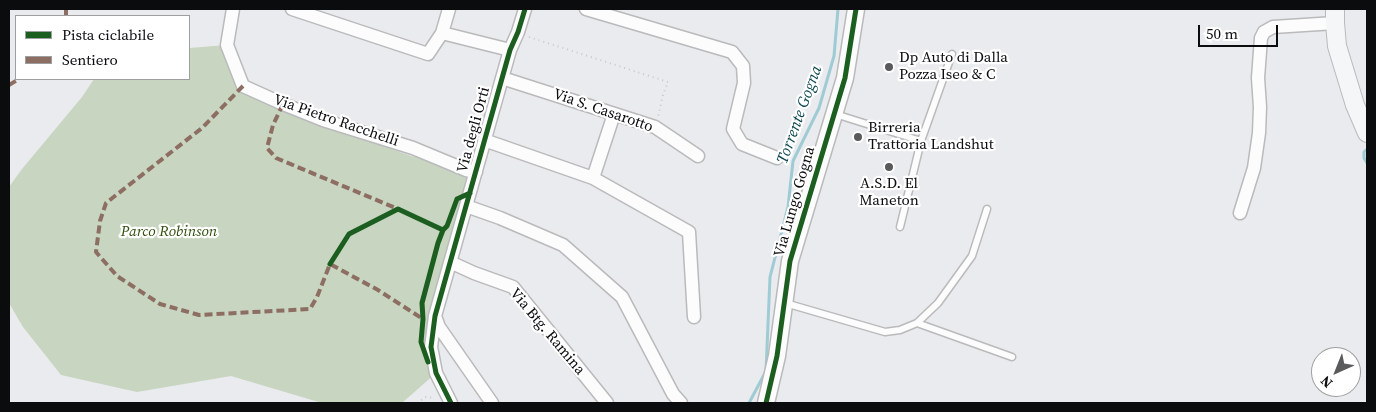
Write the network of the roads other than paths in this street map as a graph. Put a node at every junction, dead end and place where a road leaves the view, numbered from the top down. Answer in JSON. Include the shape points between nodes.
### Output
{"nodes":[{"id":1,"x":233,"y":9,"type":"edge"},
{"id":2,"x":292,"y":9,"type":"edge"},
{"id":3,"x":449,"y":9,"type":"edge"},
{"id":4,"x":525,"y":9,"type":"edge"},
{"id":5,"x":586,"y":9,"type":"edge"},
{"id":6,"x":856,"y":9,"type":"edge"},
{"id":7,"x":1335,"y":16,"type":"edge"},
{"id":8,"x":442,"y":34,"type":"junction"},
{"id":9,"x":510,"y":50,"type":"junction"},
{"id":10,"x":952,"y":54,"type":"dead end"},
{"id":11,"x":502,"y":78,"type":"junction"},
{"id":12,"x":614,"y":114,"type":"junction"},
{"id":13,"x":834,"y":114,"type":"junction"},
{"id":14,"x":1367,"y":134,"type":"edge"},
{"id":15,"x":484,"y":140,"type":"junction"},
{"id":16,"x":921,"y":141,"type":"junction"},
{"id":17,"x":698,"y":156,"type":"dead end"},
{"id":18,"x":777,"y":158,"type":"dead end"},
{"id":19,"x":476,"y":172,"type":"junction"},
{"id":20,"x":593,"y":178,"type":"junction"},
{"id":21,"x":466,"y":206,"type":"junction"},
{"id":22,"x":987,"y":209,"type":"dead end"},
{"id":23,"x":1240,"y":213,"type":"dead end"},
{"id":24,"x":900,"y":227,"type":"dead end"},
{"id":25,"x":450,"y":262,"type":"junction"},
{"id":26,"x":784,"y":303,"type":"junction"},
{"id":27,"x":435,"y":316,"type":"junction"},
{"id":28,"x":694,"y":317,"type":"dead end"},
{"id":29,"x":917,"y":323,"type":"junction"},
{"id":30,"x":1012,"y":357,"type":"dead end"},
{"id":31,"x":444,"y":399,"type":"edge"},
{"id":32,"x":492,"y":403,"type":"edge"},
{"id":33,"x":607,"y":403,"type":"edge"},
{"id":34,"x":681,"y":403,"type":"edge"},
{"id":35,"x":766,"y":403,"type":"edge"}],
"edges":[{"from":1,"to":19,"type":"street","name":"Via Pietro Racchelli","via":[[228,45],[243,86],[323,120]]},
{"from":2,"to":8,"type":"street","via":[[428,54]]},
{"from":3,"to":8,"type":"street"},
{"from":4,"to":9,"type":"street","name":"Via degli Orti"},
{"from":5,"to":18,"type":"street","via":[[732,52],[743,66],[744,82],[733,129],[742,144]]},
{"from":6,"to":13,"type":"street","name":"Via Lungo Gogna","via":[[845,78]]},
{"from":7,"to":14,"type":"main road","via":[[1337,46]]},
{"from":7,"to":23,"type":"street","via":[[1273,27],[1261,38],[1259,133],[1254,168]]},
{"from":8,"to":9,"type":"street"},
{"from":9,"to":11,"type":"street","name":"Via degli Orti"},
{"from":10,"to":16,"type":"lane"},
{"from":11,"to":12,"type":"street","name":"Via S. Casarotto"},
{"from":11,"to":15,"type":"street","name":"Via degli Orti"},
{"from":12,"to":17,"type":"street","name":"Via S. Casarotto","via":[[655,127]]},
{"from":12,"to":20,"type":"street"},
{"from":13,"to":16,"type":"lane"},
{"from":13,"to":26,"type":"street","name":"Via Lungo Gogna","via":[[790,261]]},
{"from":15,"to":19,"type":"street","name":"Via degli Orti"},
{"from":15,"to":20,"type":"street"},
{"from":16,"to":24,"type":"lane"},
{"from":19,"to":21,"type":"street","name":"Via degli Orti"},
{"from":20,"to":28,"type":"street","via":[[689,232]]},
{"from":21,"to":25,"type":"street","name":"Via degli Orti"},
{"from":21,"to":34,"type":"street","via":[[563,245],[622,297],[673,394]]},
{"from":22,"to":29,"type":"lane","via":[[972,256],[938,303]]},
{"from":25,"to":27,"type":"street","name":"Via degli Orti"},
{"from":25,"to":33,"type":"street","name":"Via Btg. Ramina","via":[[513,288]]},
{"from":26,"to":29,"type":"lane","via":[[885,332]]},
{"from":26,"to":35,"type":"street","name":"Via Lungo Gogna"},
{"from":27,"to":31,"type":"street","name":"Via degli Orti","via":[[431,347]]},
{"from":27,"to":32,"type":"street","via":[[439,327]]},
{"from":29,"to":30,"type":"lane"}]}
